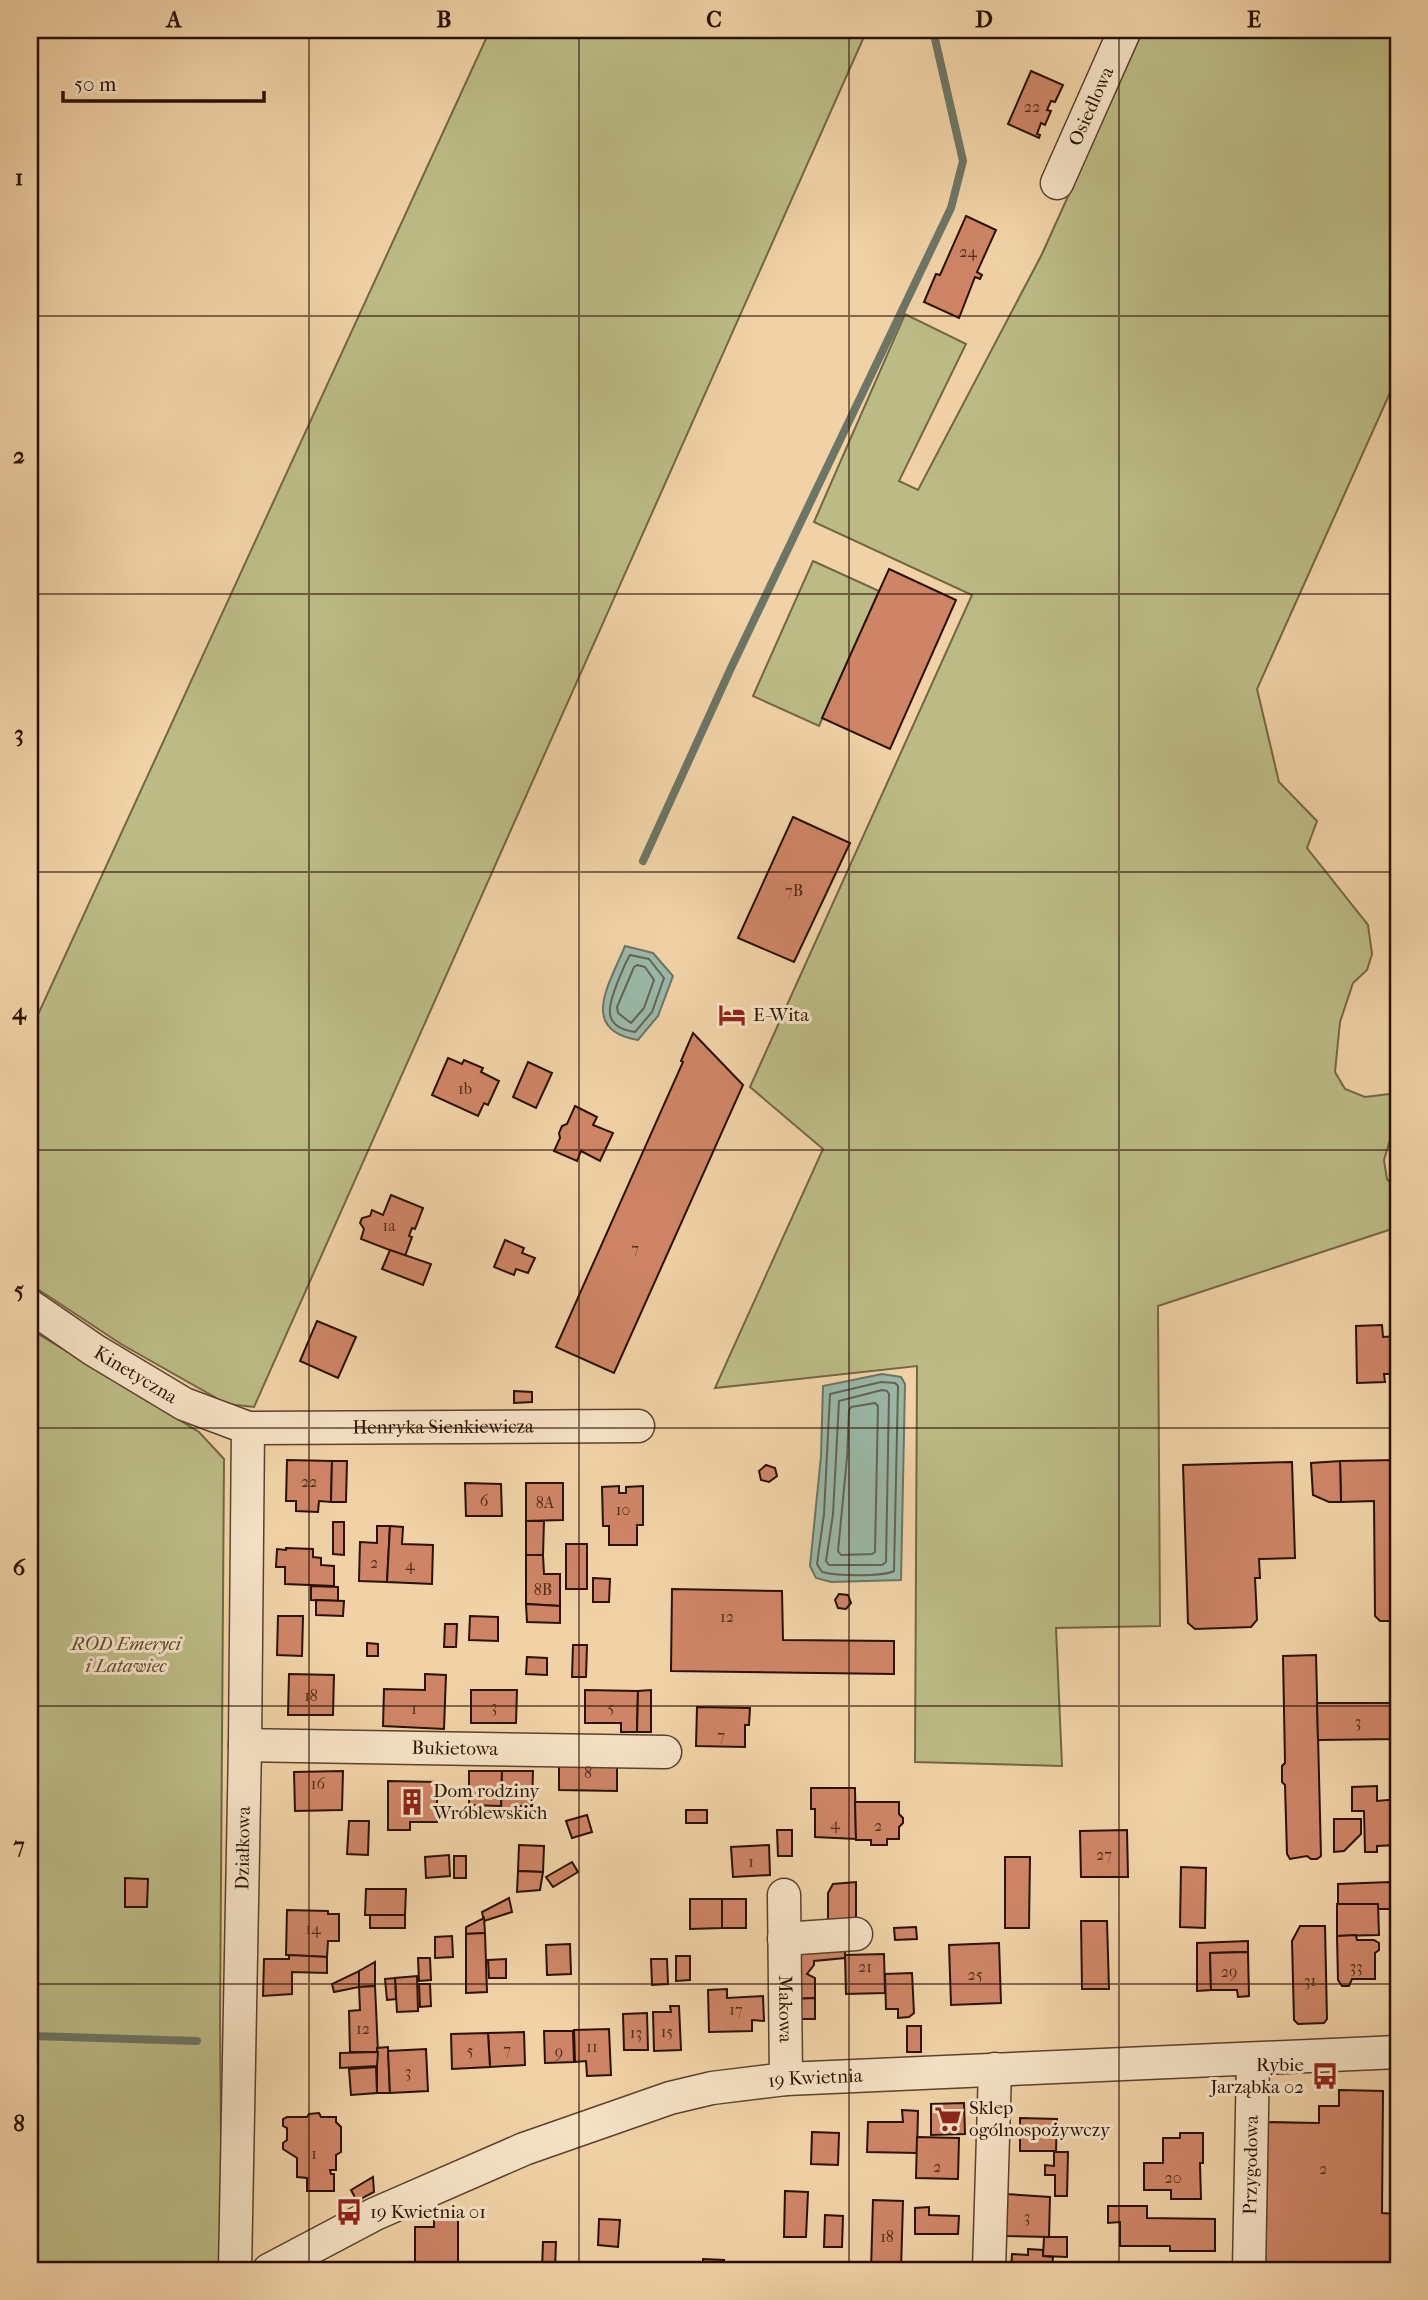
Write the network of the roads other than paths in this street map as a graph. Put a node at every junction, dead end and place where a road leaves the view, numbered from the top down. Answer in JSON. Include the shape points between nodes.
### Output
{"nodes":[{"id":1,"x":1125,"y":30,"type":"edge"},
{"id":2,"x":1057,"y":183,"type":"dead end"},
{"id":3,"x":30,"y":1306,"type":"edge"},
{"id":4,"x":638,"y":1426,"type":"dead end"},
{"id":5,"x":248,"y":1428,"type":"junction"},
{"id":6,"x":245,"y":1745,"type":"junction"},
{"id":7,"x":665,"y":1752,"type":"dead end"},
{"id":8,"x":783,"y":1895,"type":"dead end"},
{"id":9,"x":856,"y":1934,"type":"dead end"},
{"id":10,"x":784,"y":1939,"type":"junction"},
{"id":11,"x":1398,"y":2052,"type":"edge"},
{"id":12,"x":1253,"y":2059,"type":"junction"},
{"id":13,"x":995,"y":2068,"type":"junction"},
{"id":14,"x":786,"y":2079,"type":"junction"},
{"id":15,"x":235,"y":2270,"type":"edge"},
{"id":16,"x":269,"y":2270,"type":"edge"},
{"id":17,"x":989,"y":2270,"type":"edge"},
{"id":18,"x":1249,"y":2270,"type":"edge"}],
"edges":[{"from":1,"to":2,"type":"street","name":"Osiedlowa"},
{"from":3,"to":5,"type":"street","name":"Kinetyczna","via":[[184,1404]]},
{"from":4,"to":5,"type":"street","name":"Henryka Sienkiewicza"},
{"from":5,"to":6,"type":"street","name":"Działkowa"},
{"from":6,"to":7,"type":"street","name":"Bukietowa"},
{"from":6,"to":15,"type":"street","name":"Działkowa"},
{"from":8,"to":10,"type":"street","name":"Makowa"},
{"from":9,"to":10,"type":"street"},
{"from":10,"to":14,"type":"street","name":"Makowa"},
{"from":11,"to":12,"type":"street","name":"19 Kwietnia"},
{"from":12,"to":13,"type":"street","name":"19 Kwietnia"},
{"from":12,"to":18,"type":"street","name":"Przygodowa"},
{"from":13,"to":14,"type":"street","name":"19 Kwietnia"},
{"from":13,"to":17,"type":"street"},
{"from":14,"to":16,"type":"street","name":"19 Kwietnia","via":[[670,2098],[524,2149],[365,2219]]}]}
